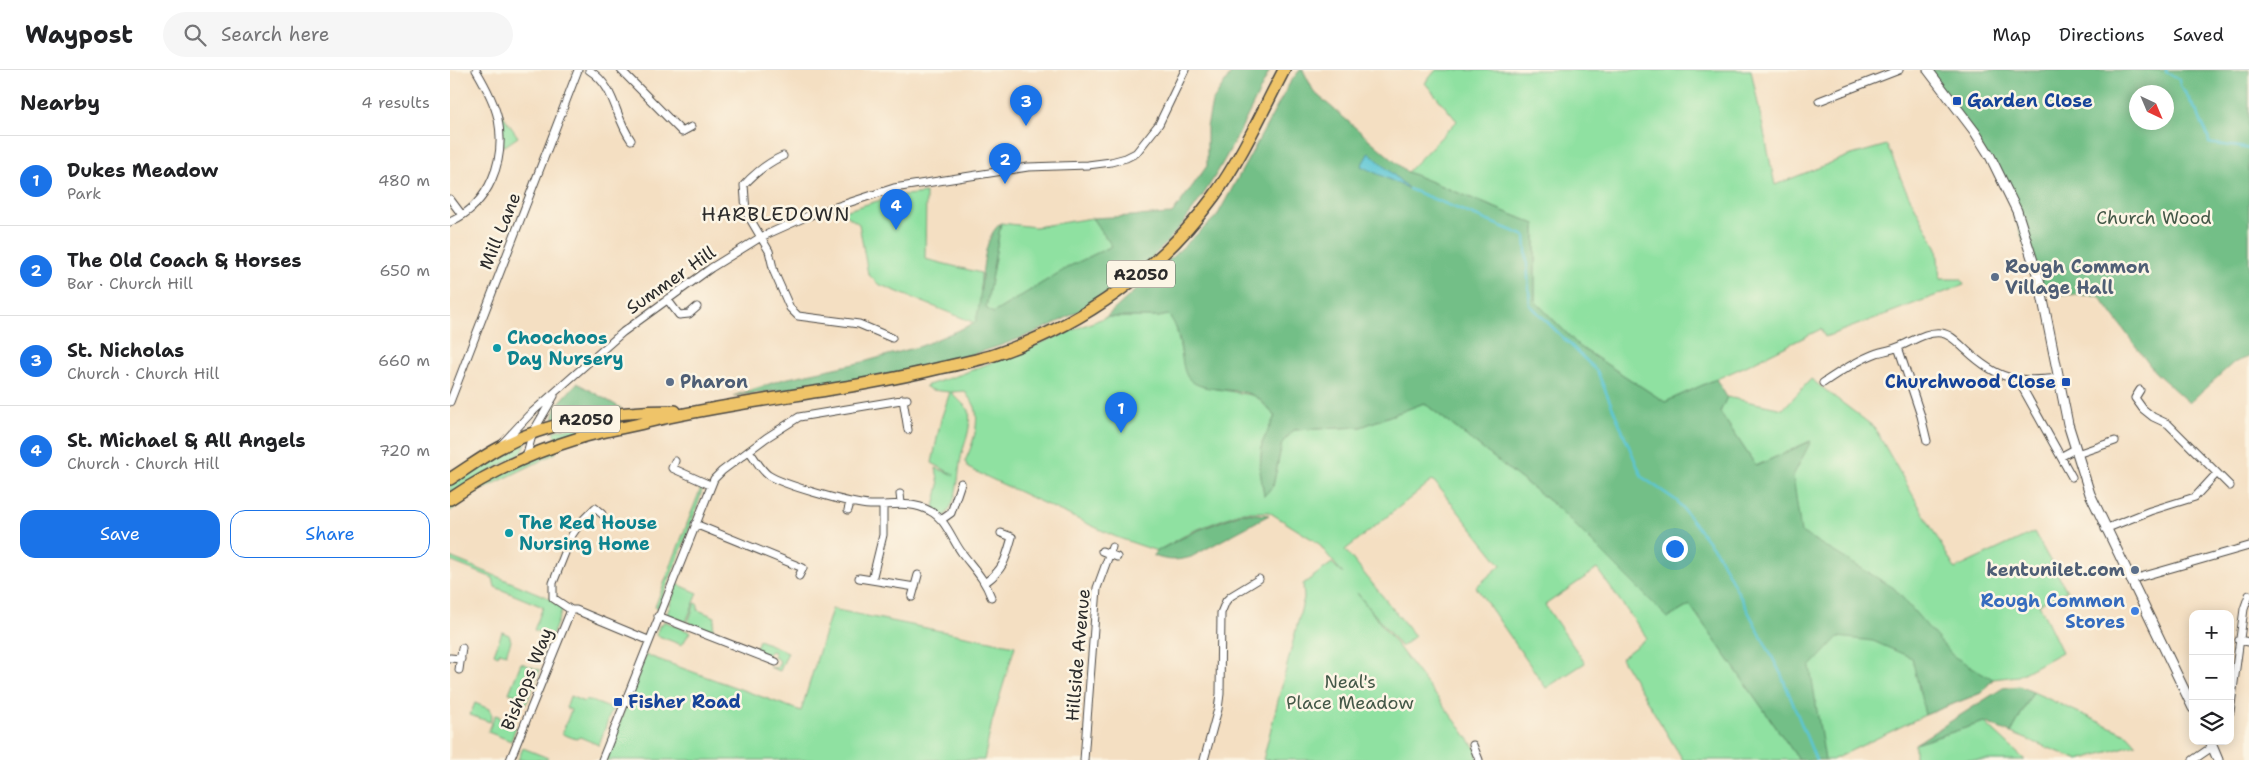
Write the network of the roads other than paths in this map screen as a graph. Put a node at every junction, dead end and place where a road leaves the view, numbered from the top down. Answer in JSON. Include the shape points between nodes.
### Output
{"nodes":[{"id":1,"x":476,"y":70,"type":"edge"},
{"id":2,"x":578,"y":70,"type":"edge"},
{"id":3,"x":589,"y":70,"type":"edge"},
{"id":4,"x":621,"y":70,"type":"edge"},
{"id":5,"x":1184,"y":70,"type":"edge"},
{"id":6,"x":1284,"y":70,"type":"edge"},
{"id":7,"x":1899,"y":70,"type":"edge"},
{"id":8,"x":1928,"y":70,"type":"edge"},
{"id":9,"x":1819,"y":102,"type":"dead end"},
{"id":10,"x":690,"y":127,"type":"dead end"},
{"id":11,"x":631,"y":140,"type":"dead end"},
{"id":12,"x":783,"y":156,"type":"dead end"},
{"id":13,"x":450,"y":199,"type":"edge"},
{"id":14,"x":462,"y":215,"type":"junction"},
{"id":15,"x":450,"y":222,"type":"edge"},
{"id":16,"x":762,"y":237,"type":"junction"},
{"id":17,"x":667,"y":299,"type":"junction"},
{"id":18,"x":696,"y":307,"type":"dead end"},
{"id":19,"x":892,"y":338,"type":"dead end"},
{"id":20,"x":1898,"y":347,"type":"junction"},
{"id":21,"x":2059,"y":378,"type":"junction"},
{"id":22,"x":2018,"y":380,"type":"junction"},
{"id":23,"x":1823,"y":383,"type":"dead end"},
{"id":24,"x":2140,"y":390,"type":"dead end"},
{"id":25,"x":556,"y":391,"type":"junction"},
{"id":26,"x":450,"y":402,"type":"edge"},
{"id":27,"x":694,"y":411,"type":"junction"},
{"id":28,"x":908,"y":430,"type":"dead end"},
{"id":29,"x":533,"y":432,"type":"junction"},
{"id":30,"x":1927,"y":441,"type":"dead end"},
{"id":31,"x":2116,"y":441,"type":"dead end"},
{"id":32,"x":499,"y":448,"type":"junction"},
{"id":33,"x":749,"y":451,"type":"junction"},
{"id":34,"x":2076,"y":452,"type":"junction"},
{"id":35,"x":2062,"y":456,"type":"junction"},
{"id":36,"x":526,"y":457,"type":"junction"},
{"id":37,"x":675,"y":461,"type":"dead end"},
{"id":38,"x":2217,"y":473,"type":"junction"},
{"id":39,"x":2072,"y":477,"type":"dead end"},
{"id":40,"x":450,"y":479,"type":"edge"},
{"id":41,"x":961,"y":482,"type":"dead end"},
{"id":42,"x":710,"y":486,"type":"junction"},
{"id":43,"x":2230,"y":486,"type":"dead end"},
{"id":44,"x":900,"y":494,"type":"dead end"},
{"id":45,"x":450,"y":499,"type":"edge"},
{"id":46,"x":901,"y":503,"type":"junction"},
{"id":47,"x":883,"y":506,"type":"junction"},
{"id":48,"x":602,"y":514,"type":"dead end"},
{"id":49,"x":941,"y":520,"type":"junction"},
{"id":50,"x":695,"y":524,"type":"junction"},
{"id":51,"x":2105,"y":529,"type":"junction"},
{"id":52,"x":1001,"y":533,"type":"dead end"},
{"id":53,"x":2249,"y":546,"type":"edge"},
{"id":54,"x":1117,"y":557,"type":"dead end"},
{"id":55,"x":918,"y":575,"type":"dead end"},
{"id":56,"x":799,"y":576,"type":"dead end"},
{"id":57,"x":859,"y":578,"type":"dead end"},
{"id":58,"x":1259,"y":579,"type":"dead end"},
{"id":59,"x":872,"y":580,"type":"junction"},
{"id":60,"x":2130,"y":580,"type":"junction"},
{"id":61,"x":986,"y":582,"type":"junction"},
{"id":62,"x":915,"y":587,"type":"junction"},
{"id":63,"x":2249,"y":595,"type":"edge"},
{"id":64,"x":912,"y":597,"type":"dead end"},
{"id":65,"x":991,"y":597,"type":"dead end"},
{"id":66,"x":571,"y":610,"type":"junction"},
{"id":67,"x":658,"y":616,"type":"junction"},
{"id":68,"x":648,"y":640,"type":"junction"},
{"id":69,"x":2239,"y":640,"type":"junction"},
{"id":70,"x":2249,"y":642,"type":"edge"},
{"id":71,"x":462,"y":648,"type":"dead end"},
{"id":72,"x":450,"y":658,"type":"edge"},
{"id":73,"x":772,"y":658,"type":"dead end"},
{"id":74,"x":461,"y":660,"type":"junction"},
{"id":75,"x":459,"y":670,"type":"dead end"},
{"id":76,"x":2189,"y":700,"type":"edge"},
{"id":77,"x":2232,"y":700,"type":"edge"},
{"id":78,"x":1473,"y":745,"type":"dead end"},
{"id":79,"x":2208,"y":745,"type":"edge"},
{"id":80,"x":2211,"y":745,"type":"edge"},
{"id":81,"x":510,"y":760,"type":"edge"},
{"id":82,"x":602,"y":760,"type":"edge"},
{"id":83,"x":1084,"y":760,"type":"edge"},
{"id":84,"x":1204,"y":760,"type":"edge"},
{"id":85,"x":1479,"y":760,"type":"edge"},
{"id":86,"x":2193,"y":760,"type":"edge"},
{"id":87,"x":2218,"y":760,"type":"edge"}],
"edges":[{"from":1,"to":14,"type":"street","via":[[498,117],[499,158],[485,193]]},
{"from":2,"to":26,"type":"street","name":"Mill Lane"},
{"from":3,"to":11,"type":"street","via":[[604,81]]},
{"from":4,"to":10,"type":"street","via":[[682,132]]},
{"from":5,"to":16,"type":"street","name":"Summer Hill","via":[[1159,124],[1141,147],[1126,158],[1112,162],[1028,167],[894,188],[808,216]]},
{"from":6,"to":27,"type":"main road","number":"A2050","via":[[1215,194],[1193,223],[1158,260],[1086,314],[996,355],[913,375]]},
{"from":7,"to":9,"type":"street"},
{"from":8,"to":21,"type":"street","via":[[1980,140],[2017,212],[2039,280]]},
{"from":12,"to":16,"type":"street","via":[[770,162],[744,185],[746,212]]},
{"from":13,"to":14,"type":"street"},
{"from":14,"to":15,"type":"street"},
{"from":16,"to":17,"type":"street","name":"Summer Hill"},
{"from":16,"to":19,"type":"street","via":[[790,308],[798,316],[859,324]]},
{"from":17,"to":18,"type":"street","via":[[679,315],[689,314]]},
{"from":17,"to":25,"type":"street","name":"Summer Hill","via":[[623,332]]},
{"from":20,"to":22,"type":"street","via":[[1932,333],[1941,333],[1956,341],[1986,369]]},
{"from":20,"to":23,"type":"street","via":[[1875,354]]},
{"from":20,"to":30,"type":"street"},
{"from":21,"to":22,"type":"street"},
{"from":21,"to":34,"type":"street"},
{"from":22,"to":35,"type":"street"},
{"from":24,"to":38,"type":"street","via":[[2135,398],[2143,409],[2168,424]]},
{"from":25,"to":29,"type":"street","name":"Summer Hill"},
{"from":25,"to":32,"type":"street","name":"Summer Hill"},
{"from":27,"to":29,"type":"main road","number":"A2050","via":[[611,414]]},
{"from":27,"to":36,"type":"main road","number":"A2050","via":[[580,438]]},
{"from":28,"to":33,"type":"street","via":[[905,399],[799,418]]},
{"from":29,"to":32,"type":"main road","number":"A2050"},
{"from":29,"to":36,"type":"street","name":"Summer Hill"},
{"from":31,"to":34,"type":"street"},
{"from":32,"to":40,"type":"main road","number":"A2050"},
{"from":33,"to":42,"type":"street","via":[[722,471]]},
{"from":33,"to":47,"type":"street","via":[[769,475],[781,481],[849,506]]},
{"from":34,"to":35,"type":"street"},
{"from":34,"to":51,"type":"street"},
{"from":35,"to":39,"type":"street"},
{"from":36,"to":45,"type":"main road","number":"A2050"},
{"from":37,"to":42,"type":"street","via":[[672,468]]},
{"from":38,"to":43,"type":"street"},
{"from":38,"to":51,"type":"street","via":[[2195,498]]},
{"from":41,"to":49,"type":"street","via":[[951,513]]},
{"from":42,"to":50,"type":"street"},
{"from":44,"to":46,"type":"street"},
{"from":46,"to":47,"type":"street"},
{"from":46,"to":49,"type":"street","via":[[931,511]]},
{"from":47,"to":59,"type":"street","via":[[884,535]]},
{"from":48,"to":66,"type":"street","via":[[594,508],[576,528],[553,583],[553,598]]},
{"from":49,"to":61,"type":"street","via":[[961,552]]},
{"from":50,"to":56,"type":"street","via":[[803,568]]},
{"from":50,"to":67,"type":"street"},
{"from":51,"to":60,"type":"street"},
{"from":52,"to":61,"type":"street","via":[[1012,537],[999,571]]},
{"from":53,"to":60,"type":"street"},
{"from":54,"to":83,"type":"street","name":"Hillside Avenue","via":[[1108,551],[1097,588]]},
{"from":55,"to":62,"type":"street"},
{"from":57,"to":59,"type":"street"},
{"from":58,"to":84,"type":"street","via":[[1231,596],[1221,613],[1220,694]]},
{"from":59,"to":62,"type":"street"},
{"from":60,"to":76,"type":"street"},
{"from":61,"to":65,"type":"street"},
{"from":62,"to":64,"type":"street"},
{"from":63,"to":69,"type":"street"},
{"from":66,"to":68,"type":"street"},
{"from":66,"to":81,"type":"street","name":"Bishops Way"},
{"from":67,"to":68,"type":"street"},
{"from":67,"to":73,"type":"street"},
{"from":68,"to":82,"type":"street"},
{"from":69,"to":70,"type":"street"},
{"from":69,"to":77,"type":"street"},
{"from":71,"to":74,"type":"street"},
{"from":72,"to":74,"type":"street"},
{"from":74,"to":75,"type":"street"},
{"from":78,"to":85,"type":"street"},
{"from":79,"to":86,"type":"street"},
{"from":80,"to":87,"type":"street"}]}
